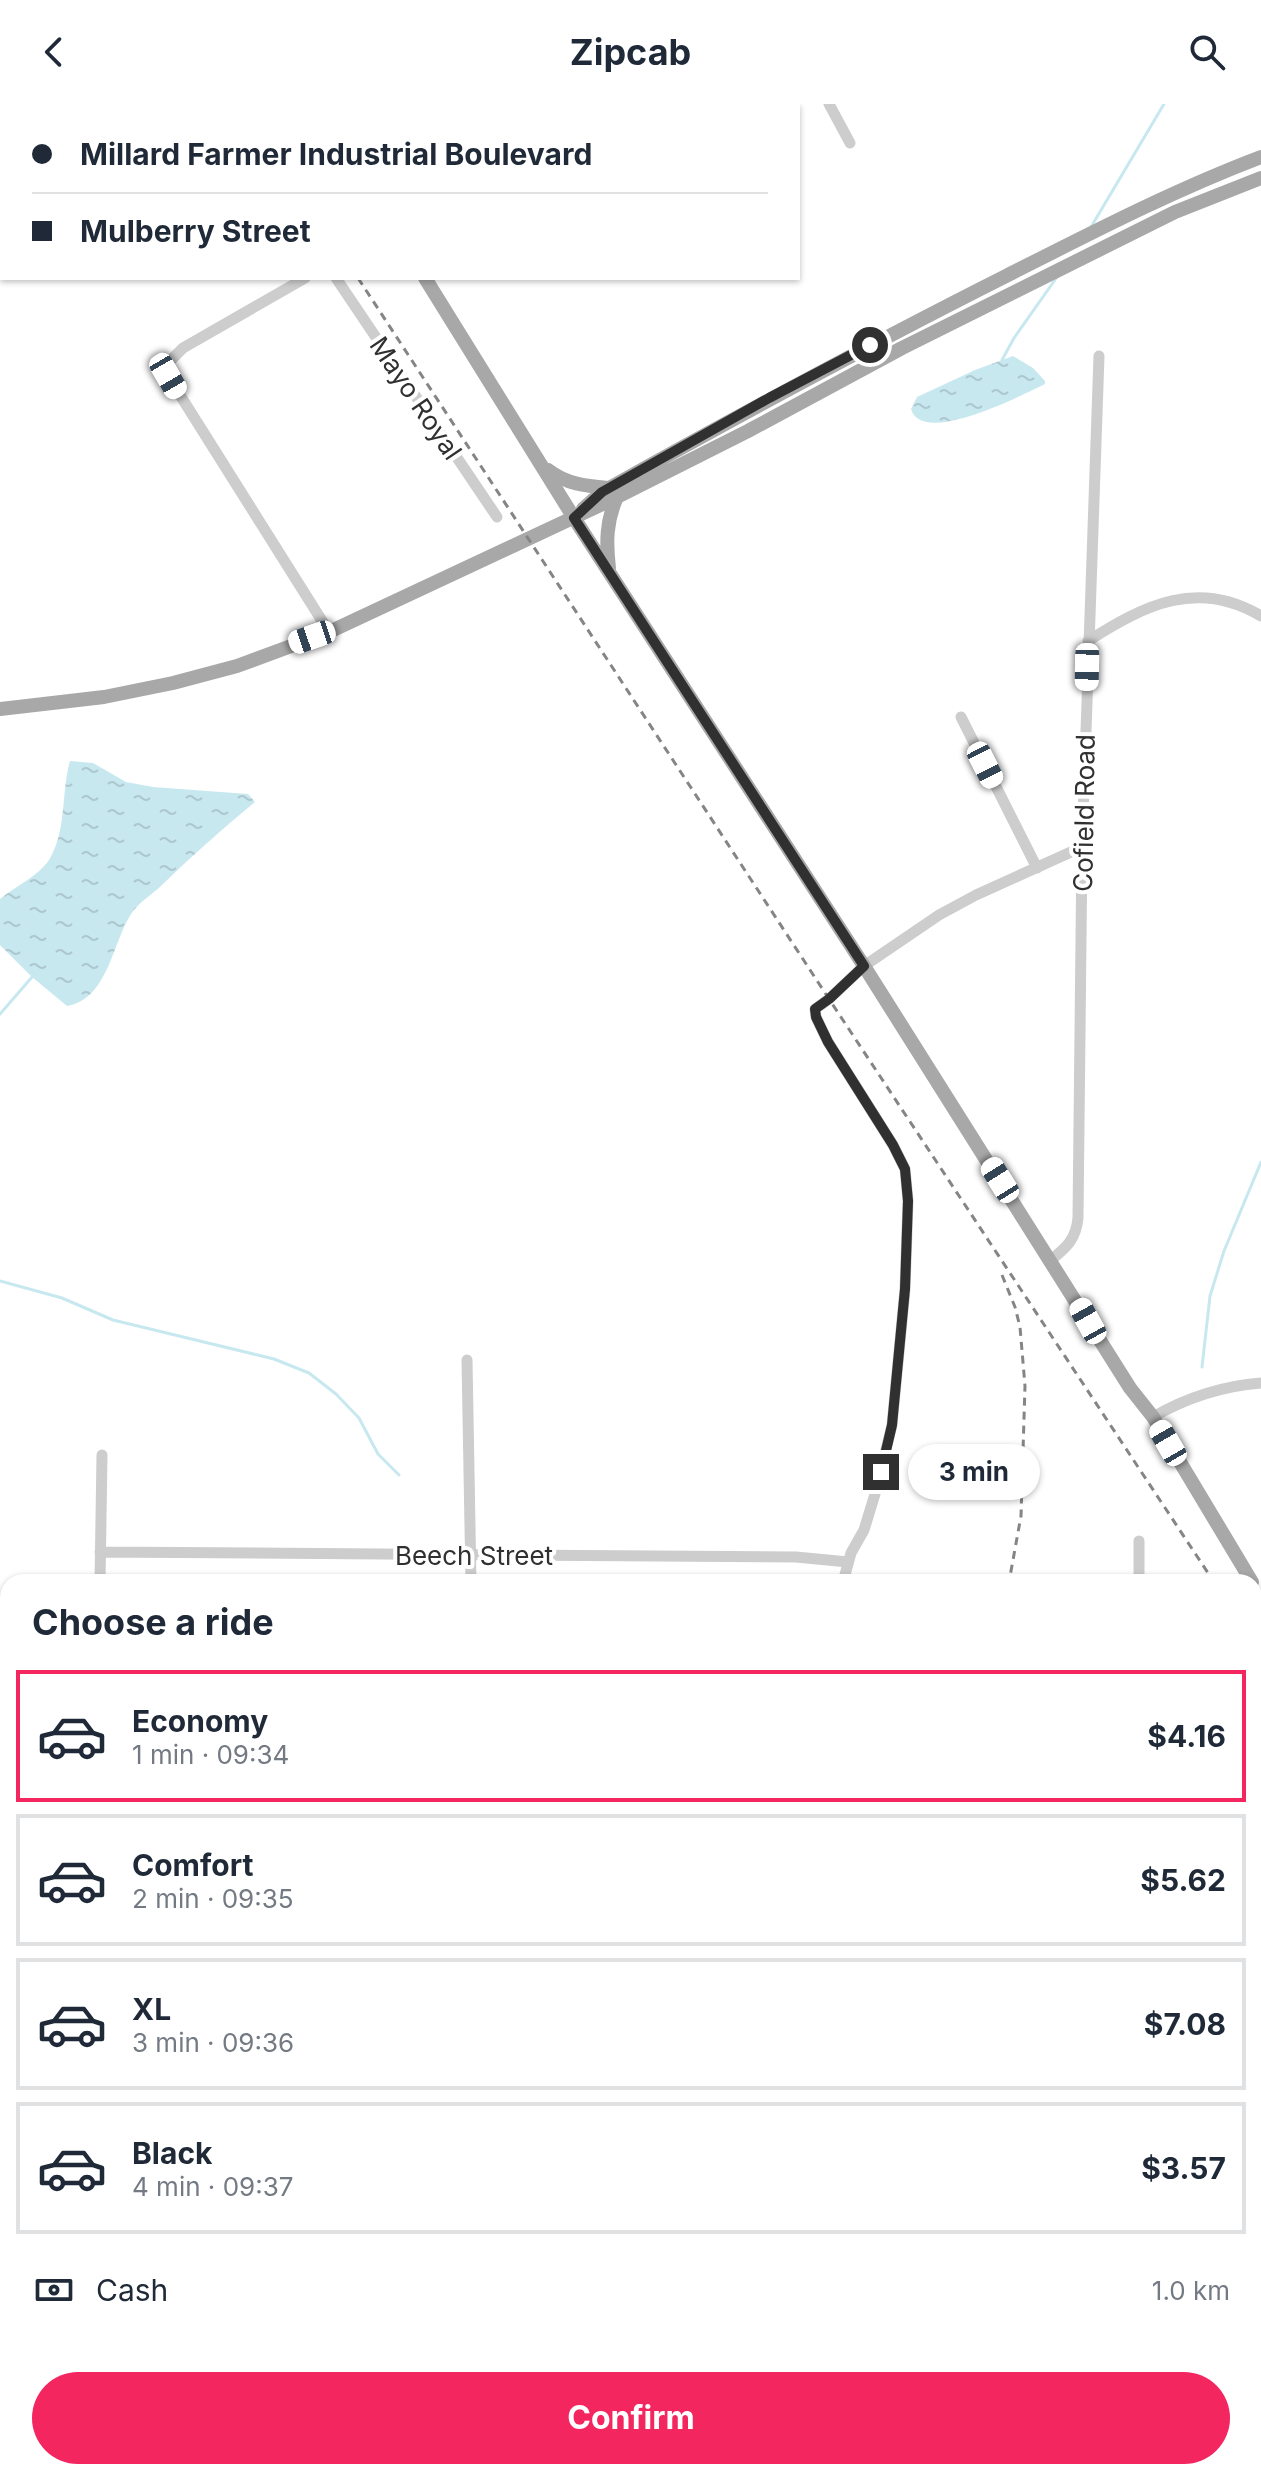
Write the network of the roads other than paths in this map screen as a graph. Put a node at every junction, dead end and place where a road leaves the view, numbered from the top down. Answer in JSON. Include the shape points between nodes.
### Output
{"nodes":[{"id":1,"x":829,"y":104,"type":"edge"},
{"id":2,"x":850,"y":143,"type":"dead end"},
{"id":3,"x":1261,"y":157,"type":"edge"},
{"id":4,"x":1261,"y":178,"type":"edge"},
{"id":5,"x":302,"y":280,"type":"edge"},
{"id":6,"x":337,"y":280,"type":"edge"},
{"id":7,"x":426,"y":280,"type":"edge"},
{"id":8,"x":1099,"y":356,"type":"dead end"},
{"id":9,"x":540,"y":464,"type":"junction"},
{"id":10,"x":612,"y":493,"type":"junction"},
{"id":11,"x":497,"y":517,"type":"dead end"},
{"id":12,"x":574,"y":518,"type":"junction"},
{"id":13,"x":609,"y":573,"type":"junction"},
{"id":14,"x":1261,"y":616,"type":"edge"},
{"id":15,"x":329,"y":632,"type":"junction"},
{"id":16,"x":1088,"y":641,"type":"junction"},
{"id":17,"x":0,"y":709,"type":"edge"},
{"id":18,"x":961,"y":717,"type":"dead end"},
{"id":19,"x":1082,"y":847,"type":"junction"},
{"id":20,"x":1037,"y":868,"type":"junction"},
{"id":21,"x":864,"y":966,"type":"junction"},
{"id":22,"x":1051,"y":1260,"type":"junction"},
{"id":23,"x":467,"y":1360,"type":"dead end"},
{"id":24,"x":1261,"y":1383,"type":"edge"},
{"id":25,"x":1153,"y":1417,"type":"junction"},
{"id":26,"x":102,"y":1455,"type":"dead end"},
{"id":27,"x":1139,"y":1541,"type":"dead end"},
{"id":28,"x":100,"y":1552,"type":"junction"},
{"id":29,"x":470,"y":1555,"type":"junction"},
{"id":30,"x":848,"y":1562,"type":"junction"},
{"id":31,"x":100,"y":1574,"type":"edge"},
{"id":32,"x":471,"y":1574,"type":"edge"},
{"id":33,"x":845,"y":1574,"type":"edge"},
{"id":34,"x":1139,"y":1574,"type":"edge"},
{"id":35,"x":1248,"y":1574,"type":"edge"}],
"edges":[{"from":1,"to":2,"type":"street"},
{"from":3,"to":10,"type":"main road","via":[[1127,215],[934,312],[769,398]]},
{"from":4,"to":10,"type":"main road","via":[[1175,212],[748,431]]},
{"from":5,"to":15,"type":"street","via":[[183,348],[169,362],[168,376]]},
{"from":6,"to":11,"type":"street","name":"Mayo Royal"},
{"from":7,"to":9,"type":"main road"},
{"from":8,"to":16,"type":"street","name":"Cofield Road"},
{"from":9,"to":10,"type":"main road","via":[[558,478]]},
{"from":9,"to":12,"type":"main road"},
{"from":10,"to":12,"type":"main road"},
{"from":10,"to":13,"type":"main road","via":[[606,538]]},
{"from":12,"to":13,"type":"main road"},
{"from":12,"to":15,"type":"main road"},
{"from":13,"to":21,"type":"main road"},
{"from":14,"to":16,"type":"street","via":[[1234,602],[1207,597],[1173,600]]},
{"from":15,"to":17,"type":"main road","via":[[173,683]]},
{"from":16,"to":19,"type":"street","name":"Cofield Road"},
{"from":18,"to":20,"type":"street"},
{"from":19,"to":20,"type":"street"},
{"from":19,"to":22,"type":"street","name":"Cofield Road","via":[[1078,1218],[1070,1245]]},
{"from":20,"to":21,"type":"street","via":[[939,915]]},
{"from":21,"to":22,"type":"main road"},
{"from":21,"to":30,"type":"street","via":[[815,1009],[816,1017],[893,1145],[905,1169],[908,1201],[892,1425],[864,1530]]},
{"from":22,"to":25,"type":"main road"},
{"from":23,"to":29,"type":"street"},
{"from":24,"to":25,"type":"street","via":[[1203,1395]]},
{"from":25,"to":35,"type":"main road"},
{"from":26,"to":28,"type":"street"},
{"from":27,"to":34,"type":"street"},
{"from":28,"to":29,"type":"street","name":"Beech Street"},
{"from":28,"to":31,"type":"street"},
{"from":29,"to":30,"type":"street","name":"Beech Street","via":[[796,1557]]},
{"from":29,"to":32,"type":"street"},
{"from":30,"to":33,"type":"street"}]}
